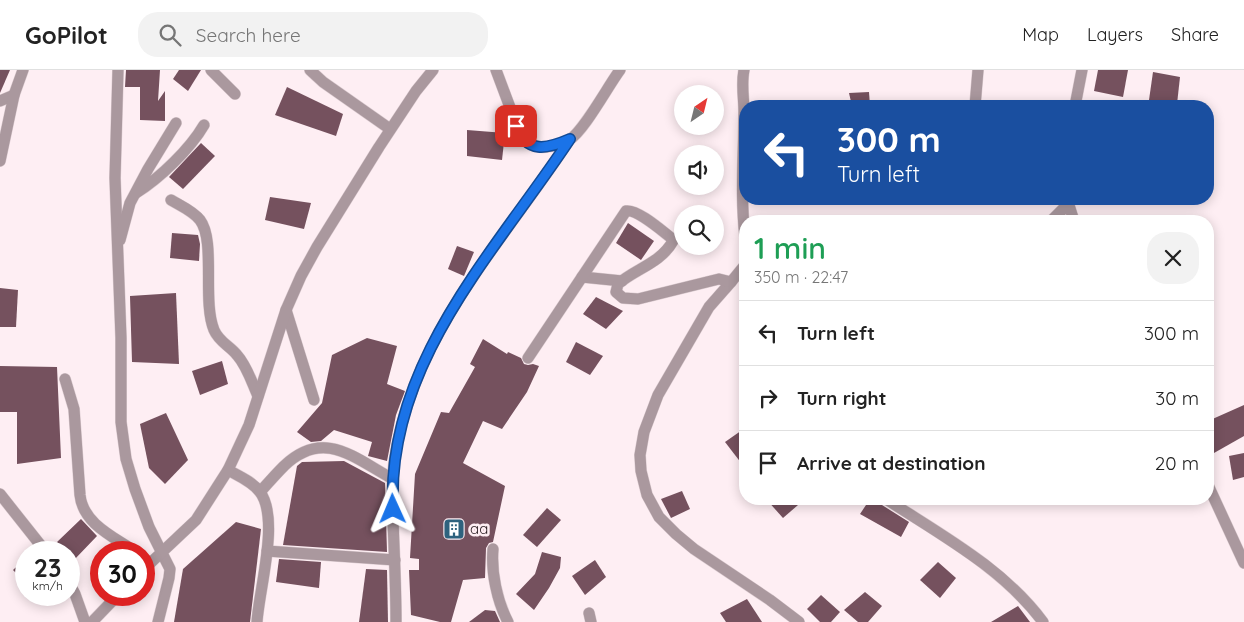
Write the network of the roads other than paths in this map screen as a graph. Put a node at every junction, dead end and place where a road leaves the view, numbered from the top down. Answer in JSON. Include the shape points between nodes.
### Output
{"nodes":[{"id":1,"x":22,"y":70,"type":"edge"},
{"id":2,"x":118,"y":70,"type":"edge"},
{"id":3,"x":211,"y":70,"type":"edge"},
{"id":4,"x":310,"y":70,"type":"edge"},
{"id":5,"x":433,"y":70,"type":"edge"},
{"id":6,"x":496,"y":70,"type":"edge"},
{"id":7,"x":620,"y":70,"type":"edge"},
{"id":8,"x":978,"y":70,"type":"edge"},
{"id":9,"x":1082,"y":70,"type":"edge"},
{"id":10,"x":743,"y":72,"type":"edge"},
{"id":11,"x":235,"y":94,"type":"dead end"},
{"id":12,"x":14,"y":95,"type":"junction"},
{"id":13,"x":744,"y":100,"type":"edge"},
{"id":14,"x":976,"y":100,"type":"edge"},
{"id":15,"x":1077,"y":100,"type":"edge"},
{"id":16,"x":0,"y":101,"type":"edge"},
{"id":17,"x":176,"y":123,"type":"dead end"},
{"id":18,"x":204,"y":125,"type":"dead end"},
{"id":19,"x":390,"y":129,"type":"junction"},
{"id":20,"x":570,"y":139,"type":"junction"},
{"id":21,"x":0,"y":161,"type":"edge"},
{"id":22,"x":136,"y":193,"type":"junction"},
{"id":23,"x":171,"y":200,"type":"dead end"},
{"id":24,"x":1064,"y":205,"type":"edge"},
{"id":25,"x":1056,"y":215,"type":"edge"},
{"id":26,"x":118,"y":251,"type":"junction"},
{"id":27,"x":739,"y":272,"type":"edge"},
{"id":28,"x":582,"y":277,"type":"junction"},
{"id":29,"x":622,"y":281,"type":"junction"},
{"id":30,"x":731,"y":282,"type":"junction"},
{"id":31,"x":286,"y":310,"type":"junction"},
{"id":32,"x":528,"y":358,"type":"dead end"},
{"id":33,"x":65,"y":379,"type":"dead end"},
{"id":34,"x":258,"y":396,"type":"junction"},
{"id":35,"x":314,"y":400,"type":"dead end"},
{"id":36,"x":228,"y":470,"type":"junction"},
{"id":37,"x":392,"y":479,"type":"junction"},
{"id":38,"x":260,"y":492,"type":"junction"},
{"id":39,"x":0,"y":494,"type":"edge"},
{"id":40,"x":1214,"y":498,"type":"edge"},
{"id":41,"x":896,"y":505,"type":"edge"},
{"id":42,"x":37,"y":541,"type":"edge"},
{"id":43,"x":120,"y":541,"type":"edge"},
{"id":44,"x":493,"y":549,"type":"dead end"},
{"id":45,"x":267,"y":551,"type":"junction"},
{"id":46,"x":162,"y":552,"type":"junction"},
{"id":47,"x":155,"y":557,"type":"edge"},
{"id":48,"x":395,"y":560,"type":"junction"},
{"id":49,"x":1244,"y":563,"type":"edge"},
{"id":50,"x":80,"y":606,"type":"edge"},
{"id":51,"x":107,"y":606,"type":"edge"},
{"id":52,"x":85,"y":622,"type":"edge"},
{"id":53,"x":92,"y":622,"type":"edge"},
{"id":54,"x":158,"y":622,"type":"edge"},
{"id":55,"x":258,"y":622,"type":"edge"},
{"id":56,"x":396,"y":622,"type":"edge"},
{"id":57,"x":508,"y":622,"type":"edge"},
{"id":58,"x":799,"y":622,"type":"edge"},
{"id":59,"x":1043,"y":622,"type":"edge"}],
"edges":[{"from":1,"to":12,"type":"street"},
{"from":2,"to":26,"type":"street","via":[[115,178]]},
{"from":3,"to":11,"type":"street"},
{"from":4,"to":19,"type":"street"},
{"from":5,"to":19,"type":"street"},
{"from":6,"to":20,"type":"street","via":[[525,142],[544,147]]},
{"from":7,"to":20,"type":"street"},
{"from":8,"to":14,"type":"street"},
{"from":9,"to":15,"type":"street"},
{"from":10,"to":13,"type":"street"},
{"from":12,"to":16,"type":"street"},
{"from":12,"to":21,"type":"street"},
{"from":17,"to":22,"type":"street"},
{"from":18,"to":22,"type":"street","via":[[184,153]]},
{"from":19,"to":31,"type":"street","via":[[317,247]]},
{"from":20,"to":37,"type":"street","via":[[486,257],[434,340],[410,396]]},
{"from":22,"to":26,"type":"street","via":[[127,212]]},
{"from":23,"to":34,"type":"street","via":[[194,214],[202,224],[212,324],[221,341],[239,357]]},
{"from":24,"to":25,"type":"street"},
{"from":26,"to":46,"type":"street","via":[[123,440],[134,490]]},
{"from":27,"to":30,"type":"street"},
{"from":28,"to":29,"type":"street"},
{"from":28,"to":29,"type":"street","via":[[623,214],[630,210],[673,241],[649,266]]},
{"from":28,"to":32,"type":"street"},
{"from":29,"to":30,"type":"street","via":[[616,292],[630,299],[716,280]]},
{"from":30,"to":58,"type":"street","via":[[709,307],[658,395],[644,432],[641,471],[646,495],[659,518],[694,549]]},
{"from":31,"to":34,"type":"street"},
{"from":31,"to":35,"type":"street"},
{"from":33,"to":43,"type":"street","via":[[74,409],[82,508],[95,524]]},
{"from":34,"to":36,"type":"street","via":[[249,425]]},
{"from":36,"to":38,"type":"street"},
{"from":36,"to":46,"type":"street","via":[[196,520]]},
{"from":37,"to":38,"type":"street","via":[[338,450],[320,446],[294,458]]},
{"from":37,"to":48,"type":"street"},
{"from":38,"to":45,"type":"street","via":[[268,511]]},
{"from":39,"to":42,"type":"street"},
{"from":40,"to":49,"type":"street"},
{"from":41,"to":59,"type":"street","via":[[975,557],[1016,592]]},
{"from":44,"to":57,"type":"street","via":[[496,587]]},
{"from":45,"to":48,"type":"street"},
{"from":45,"to":55,"type":"street"},
{"from":46,"to":47,"type":"street"},
{"from":46,"to":54,"type":"street","via":[[170,570]]},
{"from":48,"to":56,"type":"street"},
{"from":50,"to":52,"type":"street"},
{"from":51,"to":53,"type":"street"}]}
